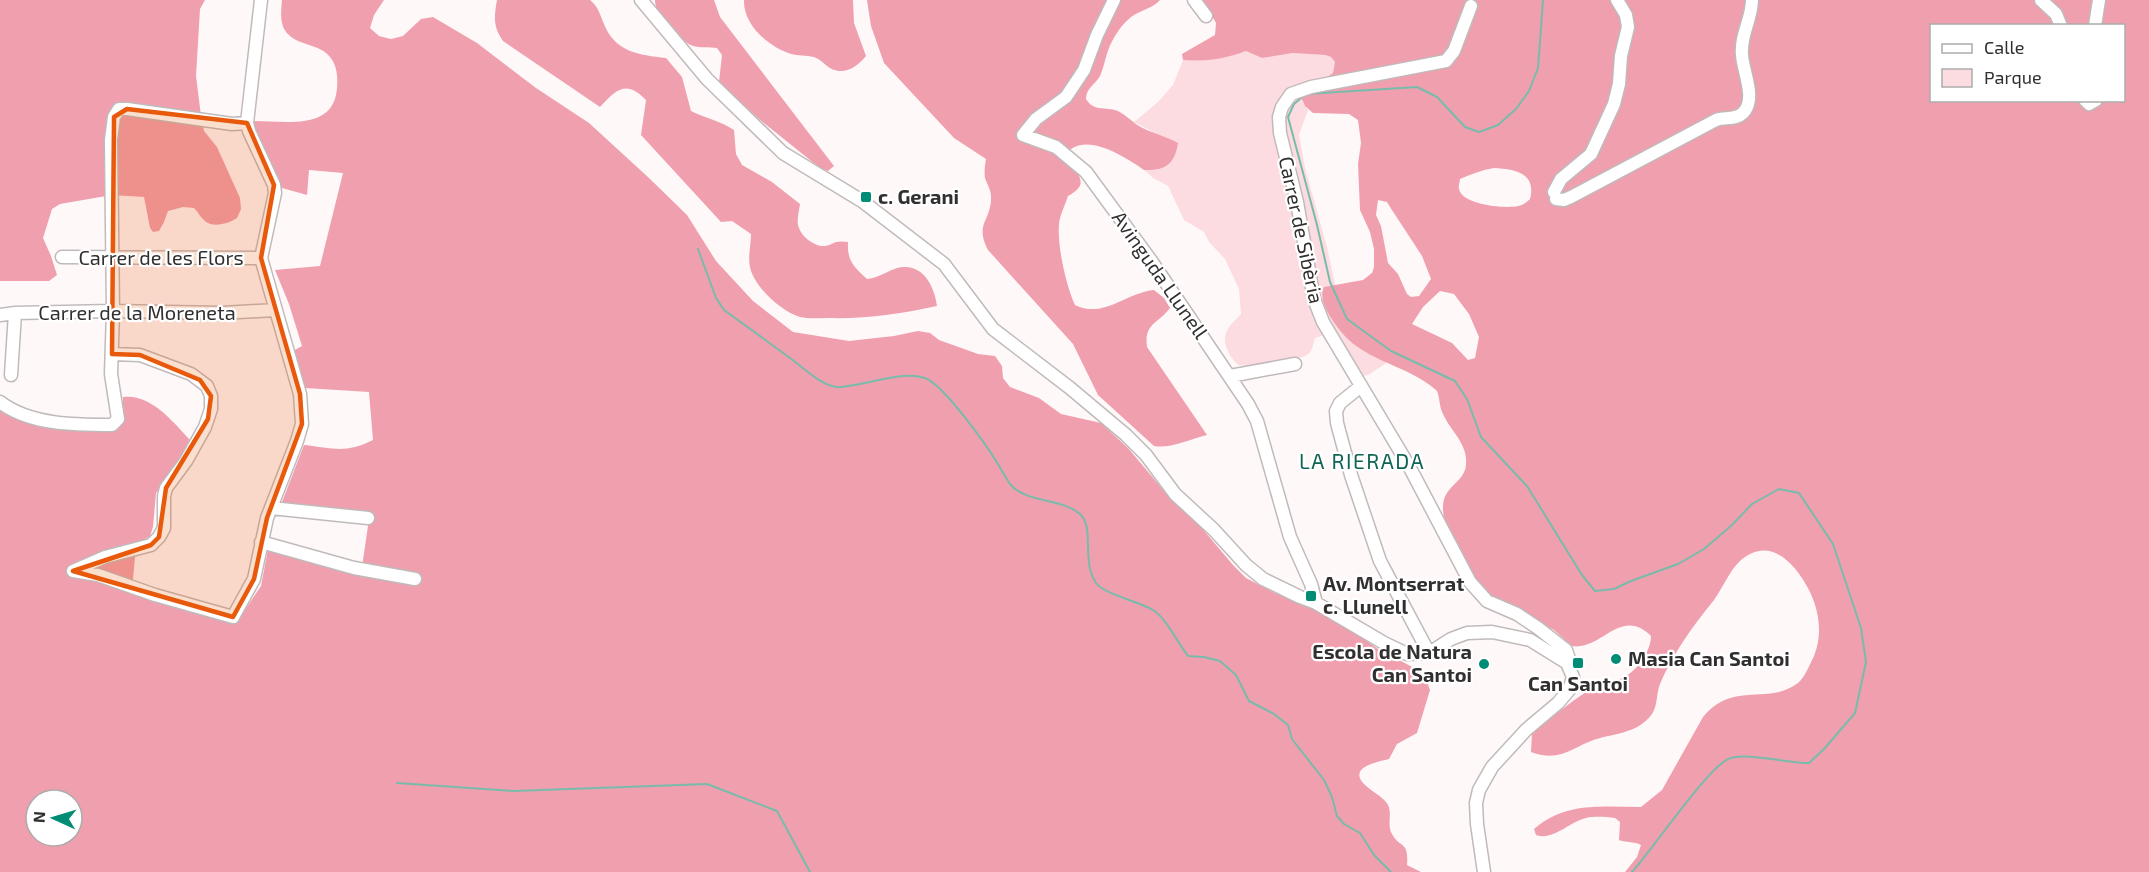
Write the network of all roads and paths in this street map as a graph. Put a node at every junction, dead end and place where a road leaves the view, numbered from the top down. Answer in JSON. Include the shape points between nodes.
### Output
{"nodes":[{"id":1,"x":261,"y":0,"type":"edge"},
{"id":2,"x":640,"y":0,"type":"edge"},
{"id":3,"x":1114,"y":0,"type":"edge"},
{"id":4,"x":1194,"y":0,"type":"edge"},
{"id":5,"x":1617,"y":0,"type":"edge"},
{"id":6,"x":1752,"y":0,"type":"edge"},
{"id":7,"x":2041,"y":0,"type":"edge"},
{"id":8,"x":2099,"y":0,"type":"edge"},
{"id":9,"x":1471,"y":6,"type":"dead end"},
{"id":10,"x":1206,"y":16,"type":"dead end"},
{"id":11,"x":2060,"y":24,"type":"edge"},
{"id":12,"x":2095,"y":24,"type":"edge"},
{"id":13,"x":247,"y":123,"type":"junction"},
{"id":14,"x":62,"y":257,"type":"dead end"},
{"id":15,"x":112,"y":257,"type":"junction"},
{"id":16,"x":261,"y":258,"type":"junction"},
{"id":17,"x":275,"y":310,"type":"junction"},
{"id":18,"x":113,"y":311,"type":"junction"},
{"id":19,"x":15,"y":313,"type":"junction"},
{"id":20,"x":0,"y":315,"type":"edge"},
{"id":21,"x":112,"y":354,"type":"junction"},
{"id":22,"x":1295,"y":364,"type":"dead end"},
{"id":23,"x":11,"y":375,"type":"dead end"},
{"id":24,"x":1230,"y":376,"type":"junction"},
{"id":25,"x":1361,"y":386,"type":"junction"},
{"id":26,"x":0,"y":402,"type":"edge"},
{"id":27,"x":271,"y":508,"type":"junction"},
{"id":28,"x":368,"y":518,"type":"dead end"},
{"id":29,"x":261,"y":542,"type":"junction"},
{"id":30,"x":415,"y":579,"type":"dead end"},
{"id":31,"x":1316,"y":603,"type":"junction"},
{"id":32,"x":1429,"y":653,"type":"junction"},
{"id":33,"x":1568,"y":663,"type":"junction"},
{"id":34,"x":1484,"y":872,"type":"edge"}],
"edges":[{"from":1,"to":13,"type":"street"},
{"from":2,"to":31,"type":"street","via":[[707,79],[783,153],[862,201],[944,264],[993,329],[1126,435],[1175,494],[1246,565],[1263,579]]},
{"from":3,"to":24,"type":"street","name":"Avinguda Llunell","via":[[1084,70],[1066,98],[1036,119],[1023,135],[1056,147],[1086,172]]},
{"from":4,"to":10,"type":"street"},
{"from":5,"to":6,"type":"street","via":[[1628,27],[1614,104],[1591,154],[1561,179],[1555,196],[1563,200],[1716,120],[1742,115],[1749,97],[1741,46]]},
{"from":7,"to":11,"type":"street"},
{"from":8,"to":12,"type":"street"},
{"from":9,"to":25,"type":"street","name":"Carrer de Sibèria","via":[[1454,51],[1446,61],[1302,89],[1287,98],[1280,112],[1280,133],[1317,308]]},
{"from":13,"to":15,"type":"street","via":[[119,110],[114,117],[111,140]]},
{"from":13,"to":16,"type":"street","via":[[275,194]]},
{"from":14,"to":15,"type":"street","name":"Carrer de les Flors"},
{"from":15,"to":16,"type":"street","name":"Carrer de les Flors"},
{"from":15,"to":18,"type":"street"},
{"from":16,"to":17,"type":"street"},
{"from":17,"to":18,"type":"street","name":"Carrer de la Moreneta"},
{"from":17,"to":27,"type":"street","via":[[300,394],[302,424]]},
{"from":18,"to":19,"type":"street","name":"Carrer de la Moreneta"},
{"from":18,"to":21,"type":"street"},
{"from":19,"to":20,"type":"street","name":"Carrer de la Moreneta"},
{"from":19,"to":23,"type":"street"},
{"from":21,"to":26,"type":"street","via":[[118,419],[112,425],[30,417]]},
{"from":21,"to":29,"type":"street","via":[[140,354],[191,374],[207,386],[211,409],[200,437],[166,489],[164,528],[159,537],[151,545],[105,557],[73,571],[233,616],[254,579]]},
{"from":22,"to":24,"type":"street"},
{"from":24,"to":31,"type":"street","name":"Avinguda Llunell","via":[[1257,421],[1290,537]]},
{"from":25,"to":32,"type":"street","via":[[1340,403],[1337,423],[1380,561]]},
{"from":25,"to":33,"type":"street","name":"Carrer de Sibèria","via":[[1473,586],[1483,598],[1526,620],[1566,650]]},
{"from":27,"to":28,"type":"street"},
{"from":27,"to":29,"type":"street"},
{"from":29,"to":30,"type":"street","via":[[354,568]]},
{"from":31,"to":32,"type":"street","via":[[1402,652]]},
{"from":32,"to":33,"type":"street","via":[[1463,634],[1492,632],[1530,640]]},
{"from":33,"to":34,"type":"street","via":[[1573,677],[1569,690],[1492,767],[1479,790],[1476,824]]}]}
